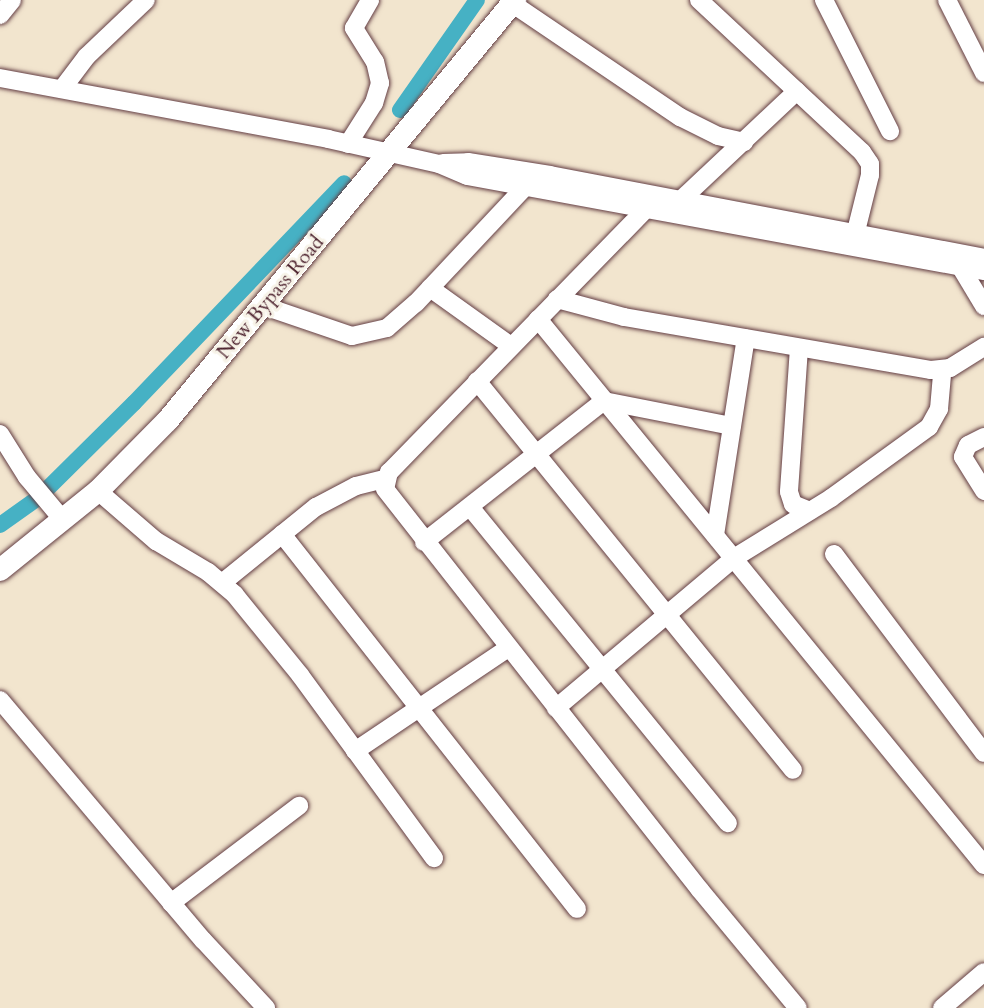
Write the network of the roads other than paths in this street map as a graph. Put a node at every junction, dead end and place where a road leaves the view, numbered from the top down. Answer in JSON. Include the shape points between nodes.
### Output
{"nodes":[{"id":1,"x":12,"y":0,"type":"edge"},
{"id":2,"x":146,"y":0,"type":"edge"},
{"id":3,"x":370,"y":0,"type":"edge"},
{"id":4,"x":699,"y":0,"type":"edge"},
{"id":5,"x":824,"y":0,"type":"edge"},
{"id":6,"x":947,"y":0,"type":"edge"},
{"id":7,"x":514,"y":2,"type":"edge"},
{"id":8,"x":0,"y":15,"type":"edge"},
{"id":9,"x":984,"y":73,"type":"edge"},
{"id":10,"x":0,"y":78,"type":"edge"},
{"id":11,"x":62,"y":89,"type":"junction"},
{"id":12,"x":797,"y":91,"type":"junction"},
{"id":13,"x":890,"y":131,"type":"dead end"},
{"id":14,"x":744,"y":142,"type":"junction"},
{"id":15,"x":348,"y":144,"type":"junction"},
{"id":16,"x":390,"y":154,"type":"junction"},
{"id":17,"x":438,"y":164,"type":"junction"},
{"id":18,"x":526,"y":186,"type":"junction"},
{"id":19,"x":683,"y":198,"type":"junction"},
{"id":20,"x":647,"y":208,"type":"junction"},
{"id":21,"x":855,"y":231,"type":"junction"},
{"id":22,"x":984,"y":258,"type":"edge"},
{"id":23,"x":960,"y":266,"type":"junction"},
{"id":24,"x":984,"y":271,"type":"edge"},
{"id":25,"x":430,"y":288,"type":"junction"},
{"id":26,"x":557,"y":299,"type":"junction"},
{"id":27,"x":261,"y":305,"type":"junction"},
{"id":28,"x":984,"y":306,"type":"edge"},
{"id":29,"x":538,"y":319,"type":"junction"},
{"id":30,"x":746,"y":338,"type":"junction"},
{"id":31,"x":511,"y":346,"type":"junction"},
{"id":32,"x":984,"y":347,"type":"edge"},
{"id":33,"x":799,"y":348,"type":"junction"},
{"id":34,"x":942,"y":371,"type":"junction"},
{"id":35,"x":477,"y":381,"type":"junction"},
{"id":36,"x":604,"y":401,"type":"junction"},
{"id":37,"x":732,"y":426,"type":"junction"},
{"id":38,"x":0,"y":434,"type":"edge"},
{"id":39,"x":984,"y":437,"type":"edge"},
{"id":40,"x":539,"y":454,"type":"junction"},
{"id":41,"x":385,"y":479,"type":"junction"},
{"id":42,"x":98,"y":491,"type":"junction"},
{"id":43,"x":984,"y":491,"type":"edge"},
{"id":44,"x":470,"y":507,"type":"junction"},
{"id":45,"x":810,"y":511,"type":"junction"},
{"id":46,"x":57,"y":513,"type":"junction"},
{"id":47,"x":282,"y":534,"type":"junction"},
{"id":48,"x":715,"y":535,"type":"junction"},
{"id":49,"x":424,"y":542,"type":"junction"},
{"id":50,"x":834,"y":554,"type":"dead end"},
{"id":51,"x":734,"y":558,"type":"junction"},
{"id":52,"x":0,"y":570,"type":"edge"},
{"id":53,"x":222,"y":583,"type":"junction"},
{"id":54,"x":669,"y":613,"type":"junction"},
{"id":55,"x":508,"y":648,"type":"junction"},
{"id":56,"x":602,"y":669,"type":"junction"},
{"id":57,"x":0,"y":700,"type":"edge"},
{"id":58,"x":555,"y":708,"type":"junction"},
{"id":59,"x":417,"y":709,"type":"junction"},
{"id":60,"x":355,"y":751,"type":"junction"},
{"id":61,"x":984,"y":753,"type":"edge"},
{"id":62,"x":793,"y":770,"type":"dead end"},
{"id":63,"x":299,"y":806,"type":"dead end"},
{"id":64,"x":728,"y":823,"type":"dead end"},
{"id":65,"x":434,"y":858,"type":"dead end"},
{"id":66,"x":984,"y":864,"type":"edge"},
{"id":67,"x":171,"y":903,"type":"junction"},
{"id":68,"x":577,"y":909,"type":"dead end"},
{"id":69,"x":984,"y":972,"type":"edge"},
{"id":70,"x":954,"y":1004,"type":"edge"},
{"id":71,"x":266,"y":1008,"type":"edge"},
{"id":72,"x":798,"y":1008,"type":"edge"}],
"edges":[{"from":1,"to":8,"type":"street"},
{"from":2,"to":11,"type":"street","via":[[87,56]]},
{"from":3,"to":15,"type":"street","via":[[354,28],[375,62],[379,90]]},
{"from":4,"to":12,"type":"street"},
{"from":5,"to":13,"type":"street"},
{"from":6,"to":9,"type":"street"},
{"from":7,"to":14,"type":"street","via":[[680,117],[718,136]]},
{"from":7,"to":16,"type":"main road","name":"New Bypass Road"},
{"from":10,"to":11,"type":"street"},
{"from":11,"to":15,"type":"street"},
{"from":12,"to":14,"type":"street"},
{"from":12,"to":21,"type":"street","via":[[870,164]]},
{"from":14,"to":19,"type":"street"},
{"from":15,"to":16,"type":"street"},
{"from":16,"to":17,"type":"street"},
{"from":16,"to":27,"type":"main road","name":"New Bypass Road"},
{"from":17,"to":18,"type":"street","via":[[467,176]]},
{"from":17,"to":19,"type":"street","via":[[468,162]]},
{"from":18,"to":20,"type":"street"},
{"from":18,"to":25,"type":"street"},
{"from":19,"to":21,"type":"street"},
{"from":20,"to":23,"type":"street"},
{"from":20,"to":26,"type":"street"},
{"from":21,"to":22,"type":"street"},
{"from":23,"to":24,"type":"street"},
{"from":23,"to":28,"type":"street"},
{"from":25,"to":27,"type":"street","via":[[399,320],[365,335],[322,328]]},
{"from":25,"to":31,"type":"street"},
{"from":26,"to":29,"type":"street"},
{"from":26,"to":30,"type":"street","via":[[624,316]]},
{"from":27,"to":42,"type":"main road","name":"New Bypass Road","via":[[168,420]]},
{"from":29,"to":31,"type":"street"},
{"from":29,"to":36,"type":"street"},
{"from":30,"to":33,"type":"street"},
{"from":30,"to":37,"type":"street"},
{"from":31,"to":35,"type":"street"},
{"from":32,"to":34,"type":"street"},
{"from":33,"to":34,"type":"street"},
{"from":33,"to":45,"type":"street","via":[[789,492],[793,504]]},
{"from":34,"to":45,"type":"street","via":[[939,409],[928,427]]},
{"from":35,"to":40,"type":"street"},
{"from":35,"to":41,"type":"street"},
{"from":36,"to":37,"type":"street"},
{"from":36,"to":40,"type":"street"},
{"from":36,"to":48,"type":"street"},
{"from":37,"to":48,"type":"street"},
{"from":38,"to":46,"type":"street"},
{"from":39,"to":43,"type":"street","via":[[968,445],[963,457]]},
{"from":40,"to":44,"type":"street"},
{"from":40,"to":54,"type":"street"},
{"from":41,"to":47,"type":"street","via":[[339,493]]},
{"from":41,"to":49,"type":"street","via":[[389,497]]},
{"from":42,"to":46,"type":"main road","name":"New Bypass Road"},
{"from":42,"to":53,"type":"street","via":[[156,541]]},
{"from":44,"to":49,"type":"street"},
{"from":44,"to":56,"type":"street"},
{"from":45,"to":51,"type":"street"},
{"from":46,"to":52,"type":"main road","name":"New Bypass Road"},
{"from":47,"to":53,"type":"street"},
{"from":47,"to":59,"type":"street"},
{"from":48,"to":51,"type":"street"},
{"from":49,"to":55,"type":"street"},
{"from":50,"to":61,"type":"street"},
{"from":51,"to":54,"type":"street"},
{"from":51,"to":66,"type":"street"},
{"from":53,"to":60,"type":"street","via":[[252,614]]},
{"from":54,"to":56,"type":"street"},
{"from":54,"to":62,"type":"street"},
{"from":55,"to":58,"type":"street"},
{"from":55,"to":59,"type":"street"},
{"from":56,"to":58,"type":"street"},
{"from":56,"to":64,"type":"street"},
{"from":57,"to":67,"type":"street"},
{"from":58,"to":72,"type":"street"},
{"from":59,"to":60,"type":"street"},
{"from":59,"to":68,"type":"street"},
{"from":60,"to":65,"type":"street"},
{"from":63,"to":67,"type":"street"},
{"from":67,"to":71,"type":"street"},
{"from":69,"to":70,"type":"street"}]}
